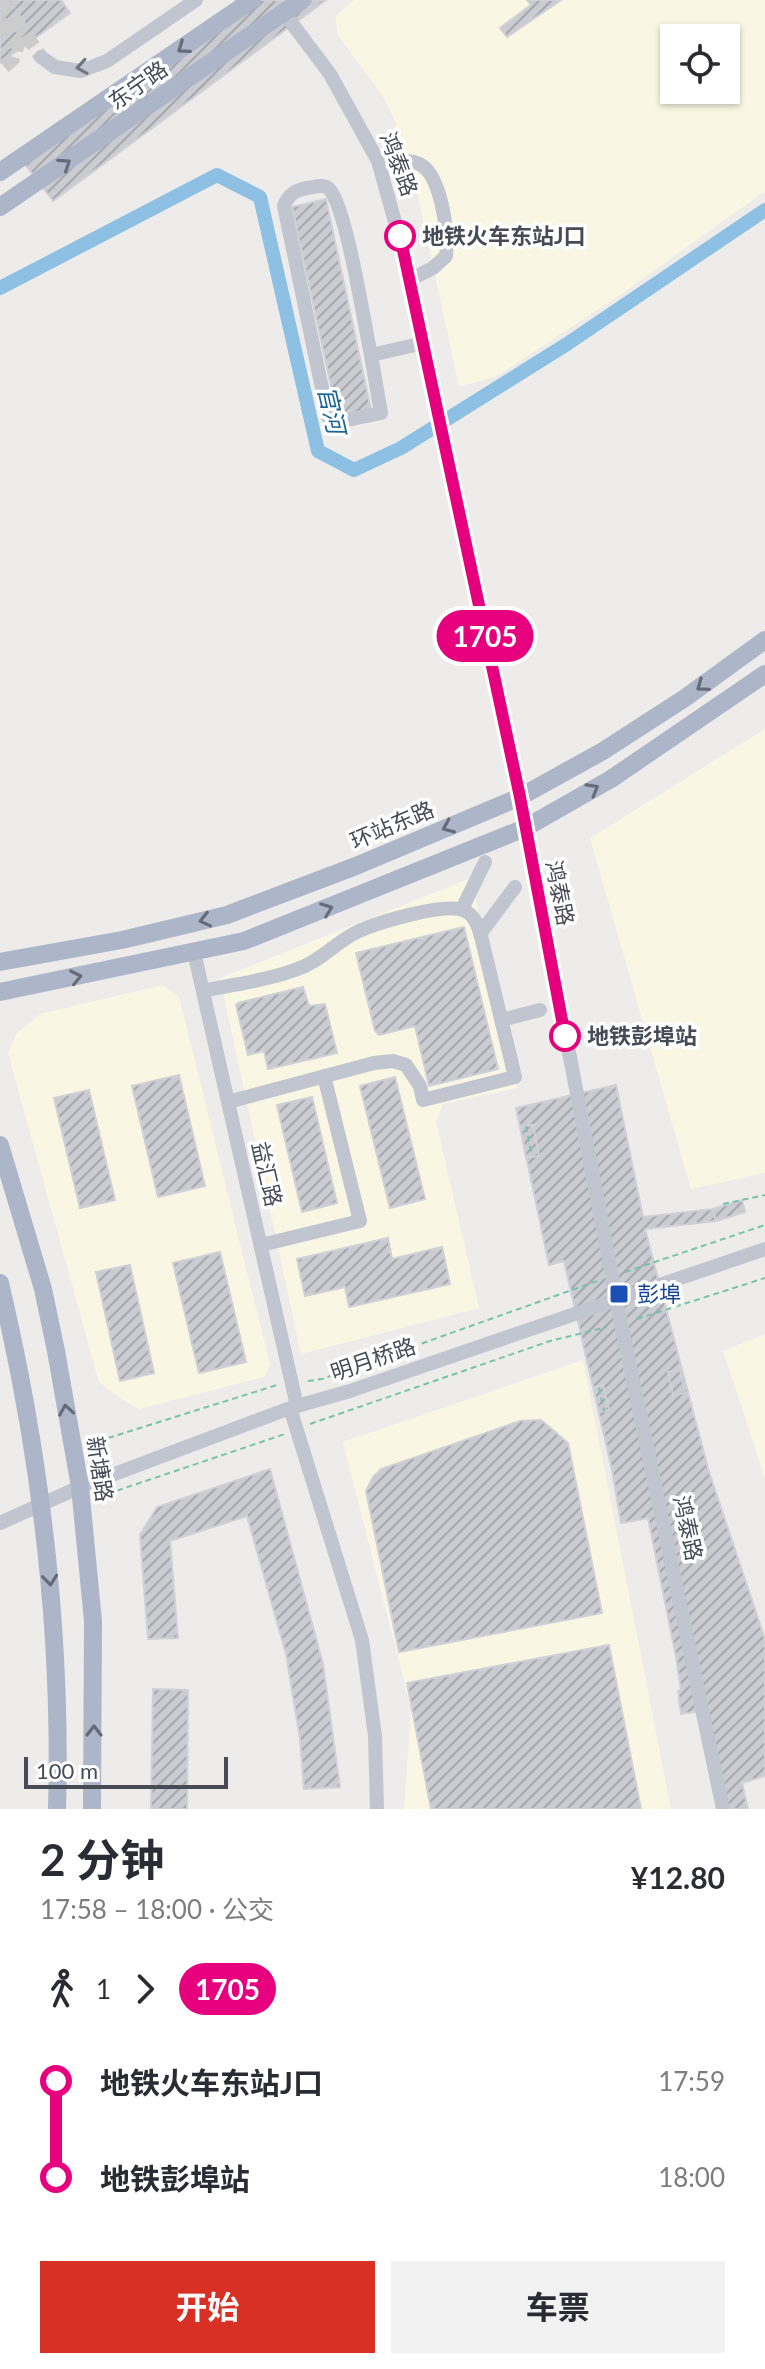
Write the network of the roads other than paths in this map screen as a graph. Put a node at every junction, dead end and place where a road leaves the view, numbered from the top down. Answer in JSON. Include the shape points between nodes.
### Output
{"nodes":[{"id":1,"x":196,"y":0,"type":"edge"},
{"id":2,"x":302,"y":0,"type":"edge"},
{"id":3,"x":244,"y":1,"type":"edge"},
{"id":4,"x":284,"y":13,"type":"junction"},
{"id":5,"x":41,"y":57,"type":"tunnel mouth"},
{"id":6,"x":378,"y":161,"type":"junction"},
{"id":7,"x":0,"y":172,"type":"edge"},
{"id":8,"x":0,"y":207,"type":"edge"},
{"id":9,"x":411,"y":279,"type":"junction"},
{"id":10,"x":424,"y":343,"type":"junction"},
{"id":11,"x":371,"y":355,"type":"junction"},
{"id":12,"x":765,"y":640,"type":"edge"},
{"id":13,"x":765,"y":674,"type":"edge"},
{"id":14,"x":520,"y":797,"type":"junction"},
{"id":15,"x":525,"y":828,"type":"junction"},
{"id":16,"x":485,"y":862,"type":"dead end"},
{"id":17,"x":515,"y":887,"type":"dead end"},
{"id":18,"x":462,"y":909,"type":"junction"},
{"id":19,"x":480,"y":934,"type":"junction"},
{"id":20,"x":194,"y":952,"type":"junction"},
{"id":21,"x":0,"y":962,"type":"edge"},
{"id":22,"x":203,"y":991,"type":"junction"},
{"id":23,"x":0,"y":992,"type":"edge"},
{"id":24,"x":540,"y":1010,"type":"dead end"},
{"id":25,"x":501,"y":1020,"type":"junction"},
{"id":26,"x":324,"y":1076,"type":"junction"},
{"id":27,"x":228,"y":1102,"type":"junction"},
{"id":28,"x":0,"y":1145,"type":"edge"},
{"id":29,"x":261,"y":1245,"type":"junction"},
{"id":30,"x":765,"y":1249,"type":"edge"},
{"id":31,"x":0,"y":1283,"type":"edge"},
{"id":32,"x":616,"y":1299,"type":"junction"},
{"id":33,"x":294,"y":1407,"type":"junction"},
{"id":34,"x":80,"y":1495,"type":"junction"},
{"id":35,"x":42,"y":1502,"type":"junction"},
{"id":36,"x":0,"y":1523,"type":"edge"},
{"id":37,"x":57,"y":1809,"type":"edge"},
{"id":38,"x":92,"y":1809,"type":"edge"},
{"id":39,"x":377,"y":1809,"type":"edge"},
{"id":40,"x":723,"y":1809,"type":"edge"}],
"edges":[{"from":1,"to":5,"type":"street","one_way":true,"via":[[107,61],[81,71],[55,67]]},
{"from":2,"to":4,"type":"main road","name":"东宁路"},
{"from":3,"to":7,"type":"main road","name":"东宁路","one_way":true},
{"from":4,"to":6,"type":"street","name":"鸿泰路","via":[[330,74]]},
{"from":8,"to":4,"type":"main road","name":"东宁路","one_way":true},
{"from":6,"to":9,"type":"street","name":"鸿泰路"},
{"from":6,"to":9,"type":"street","via":[[417,163],[431,172],[436,186],[448,239],[446,256]]},
{"from":9,"to":10,"type":"street","name":"鸿泰路"},
{"from":10,"to":11,"type":"street"},
{"from":10,"to":14,"type":"street","name":"鸿泰路"},
{"from":11,"to":11,"type":"street","via":[[381,413],[337,422],[328,417],[284,206],[299,190],[323,185],[336,202]]},
{"from":12,"to":14,"type":"main road","name":"环站东路","one_way":true,"via":[[603,751]]},
{"from":15,"to":13,"type":"main road","one_way":true,"via":[[611,779]]},
{"from":14,"to":15,"type":"street","name":"鸿泰路"},
{"from":14,"to":21,"type":"main road","name":"环站东路","one_way":true,"via":[[227,915]]},
{"from":20,"to":15,"type":"main road","one_way":true,"via":[[244,941]]},
{"from":15,"to":32,"type":"street","name":"鸿泰路"},
{"from":16,"to":18,"type":"street"},
{"from":17,"to":19,"type":"street"},
{"from":18,"to":19,"type":"street","via":[[476,921]]},
{"from":18,"to":22,"type":"street","via":[[434,910],[359,931],[297,970]]},
{"from":19,"to":25,"type":"street"},
{"from":20,"to":22,"type":"street","name":"益汇路"},
{"from":23,"to":20,"type":"main road","one_way":true},
{"from":22,"to":27,"type":"street","name":"益汇路"},
{"from":24,"to":25,"type":"street"},
{"from":25,"to":26,"type":"street","via":[[515,1077],[423,1100],[406,1065],[393,1061]]},
{"from":26,"to":27,"type":"street"},
{"from":26,"to":29,"type":"street","via":[[360,1221]]},
{"from":27,"to":29,"type":"street","name":"益汇路"},
{"from":34,"to":28,"type":"main road","name":"新塘路","one_way":true,"via":[[43,1289]]},
{"from":29,"to":33,"type":"street","name":"益汇路"},
{"from":30,"to":32,"type":"street","name":"明月桥路"},
{"from":31,"to":35,"type":"main road","via":[[22,1375]]},
{"from":32,"to":33,"type":"street","name":"明月桥路"},
{"from":32,"to":40,"type":"street","name":"鸿泰路"},
{"from":33,"to":34,"type":"street","name":"明月桥路"},
{"from":33,"to":39,"type":"street","name":"益汇路","via":[[362,1640],[375,1736]]},
{"from":34,"to":35,"type":"street","name":"明月桥路"},
{"from":38,"to":34,"type":"main road","name":"新塘路","one_way":true,"via":[[93,1621]]},
{"from":35,"to":36,"type":"street","name":"明月桥路"},
{"from":35,"to":37,"type":"main road","one_way":true,"via":[[55,1619]]}]}
